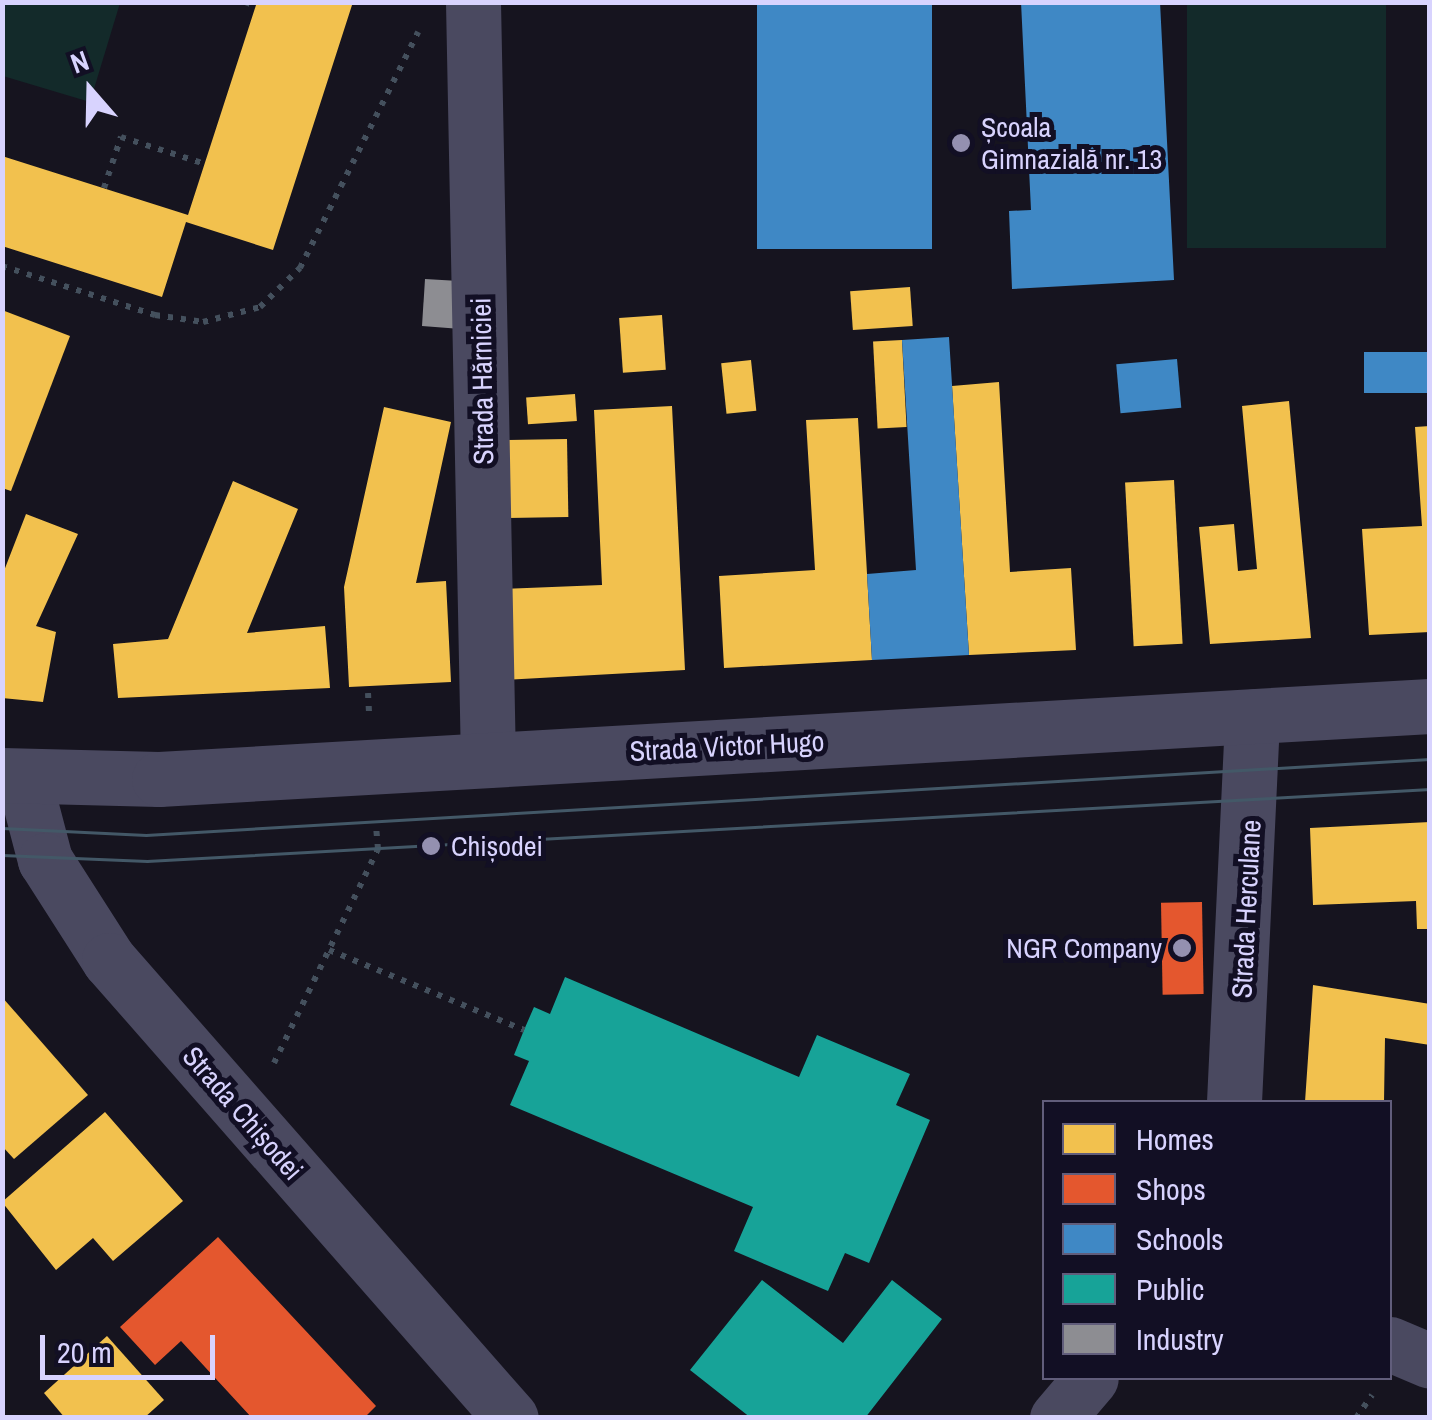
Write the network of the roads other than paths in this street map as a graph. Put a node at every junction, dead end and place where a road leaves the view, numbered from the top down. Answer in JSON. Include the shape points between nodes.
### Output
{"nodes":[{"id":1,"x":473,"y":2,"type":"edge"},
{"id":2,"x":1430,"y":706,"type":"edge"},
{"id":3,"x":1252,"y":716,"type":"junction"},
{"id":4,"x":488,"y":760,"type":"junction"},
{"id":5,"x":13,"y":778,"type":"edge"},
{"id":6,"x":1234,"y":1100,"type":"edge"},
{"id":7,"x":1392,"y":1345,"type":"edge"},
{"id":8,"x":1430,"y":1361,"type":"edge"},
{"id":9,"x":1088,"y":1380,"type":"edge"},
{"id":10,"x":499,"y":1413,"type":"edge"},
{"id":11,"x":1057,"y":1418,"type":"edge"}],
"edges":[{"from":1,"to":4,"type":"street","name":"Strada Hărniciei"},
{"from":2,"to":3,"type":"street","name":"Strada Victor Hugo"},
{"from":3,"to":4,"type":"street","name":"Strada Victor Hugo"},
{"from":3,"to":6,"type":"street","name":"Strada Herculane"},
{"from":4,"to":5,"type":"street","name":"Strada Victor Hugo"},
{"from":5,"to":10,"type":"street","name":"Strada Chișodei","via":[[45,860],[109,960]]},
{"from":7,"to":8,"type":"street"},
{"from":9,"to":11,"type":"street"}]}
